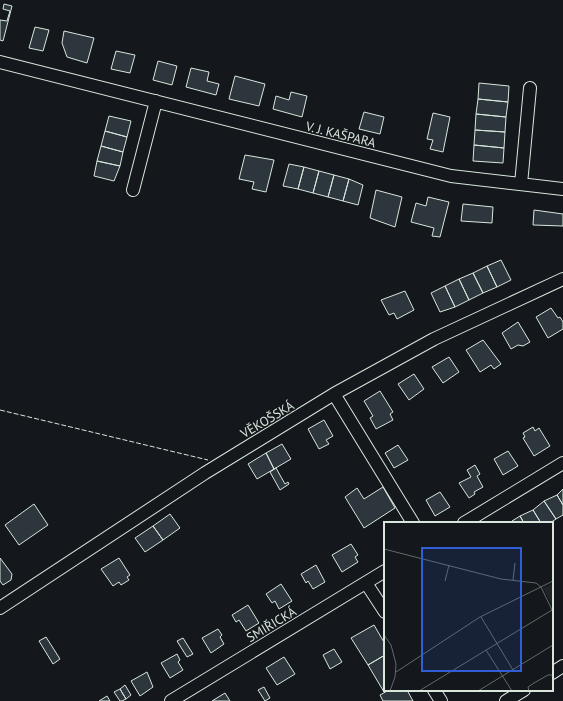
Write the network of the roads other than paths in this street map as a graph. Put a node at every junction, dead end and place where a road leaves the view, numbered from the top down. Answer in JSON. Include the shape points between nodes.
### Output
{"nodes":[{"id":1,"x":0,"y":62,"type":"edge"},
{"id":2,"x":530,"y":88,"type":"dead end"},
{"id":3,"x":156,"y":101,"type":"junction"},
{"id":4,"x":521,"y":184,"type":"junction"},
{"id":5,"x":563,"y":189,"type":"edge"},
{"id":6,"x":133,"y":190,"type":"dead end"},
{"id":7,"x":563,"y":279,"type":"edge"},
{"id":8,"x":334,"y":394,"type":"junction"},
{"id":9,"x":563,"y":463,"type":"edge"},
{"id":10,"x":413,"y":522,"type":"edge"},
{"id":11,"x":466,"y":522,"type":"edge"},
{"id":12,"x":384,"y":572,"type":"edge"},
{"id":13,"x":366,"y":583,"type":"junction"},
{"id":14,"x":0,"y":608,"type":"edge"},
{"id":15,"x":384,"y":610,"type":"edge"},
{"id":16,"x":563,"y":666,"type":"edge"},
{"id":17,"x":553,"y":672,"type":"edge"},
{"id":18,"x":435,"y":691,"type":"edge"},
{"id":19,"x":519,"y":691,"type":"edge"},
{"id":20,"x":171,"y":701,"type":"edge"},
{"id":21,"x":441,"y":701,"type":"edge"},
{"id":22,"x":506,"y":701,"type":"edge"}],
"edges":[{"from":1,"to":3,"type":"street","name":"V. J. KAŠPARA"},
{"from":2,"to":4,"type":"street"},
{"from":3,"to":4,"type":"street","name":"V. J. KAŠPARA","via":[[451,176]]},
{"from":3,"to":6,"type":"street"},
{"from":4,"to":5,"type":"street","name":"V. J. KAŠPARA"},
{"from":7,"to":8,"type":"street","name":"VĚKOŠSKÁ","via":[[434,339]]},
{"from":8,"to":10,"type":"street"},
{"from":8,"to":14,"type":"street","name":"VĚKOŠSKÁ","via":[[205,472]]},
{"from":9,"to":11,"type":"street"},
{"from":12,"to":13,"type":"street","name":"SMIŘICKÁ"},
{"from":13,"to":15,"type":"street"},
{"from":13,"to":20,"type":"street","name":"SMIŘICKÁ"},
{"from":16,"to":17,"type":"street"},
{"from":18,"to":21,"type":"street"},
{"from":19,"to":22,"type":"street"}]}
